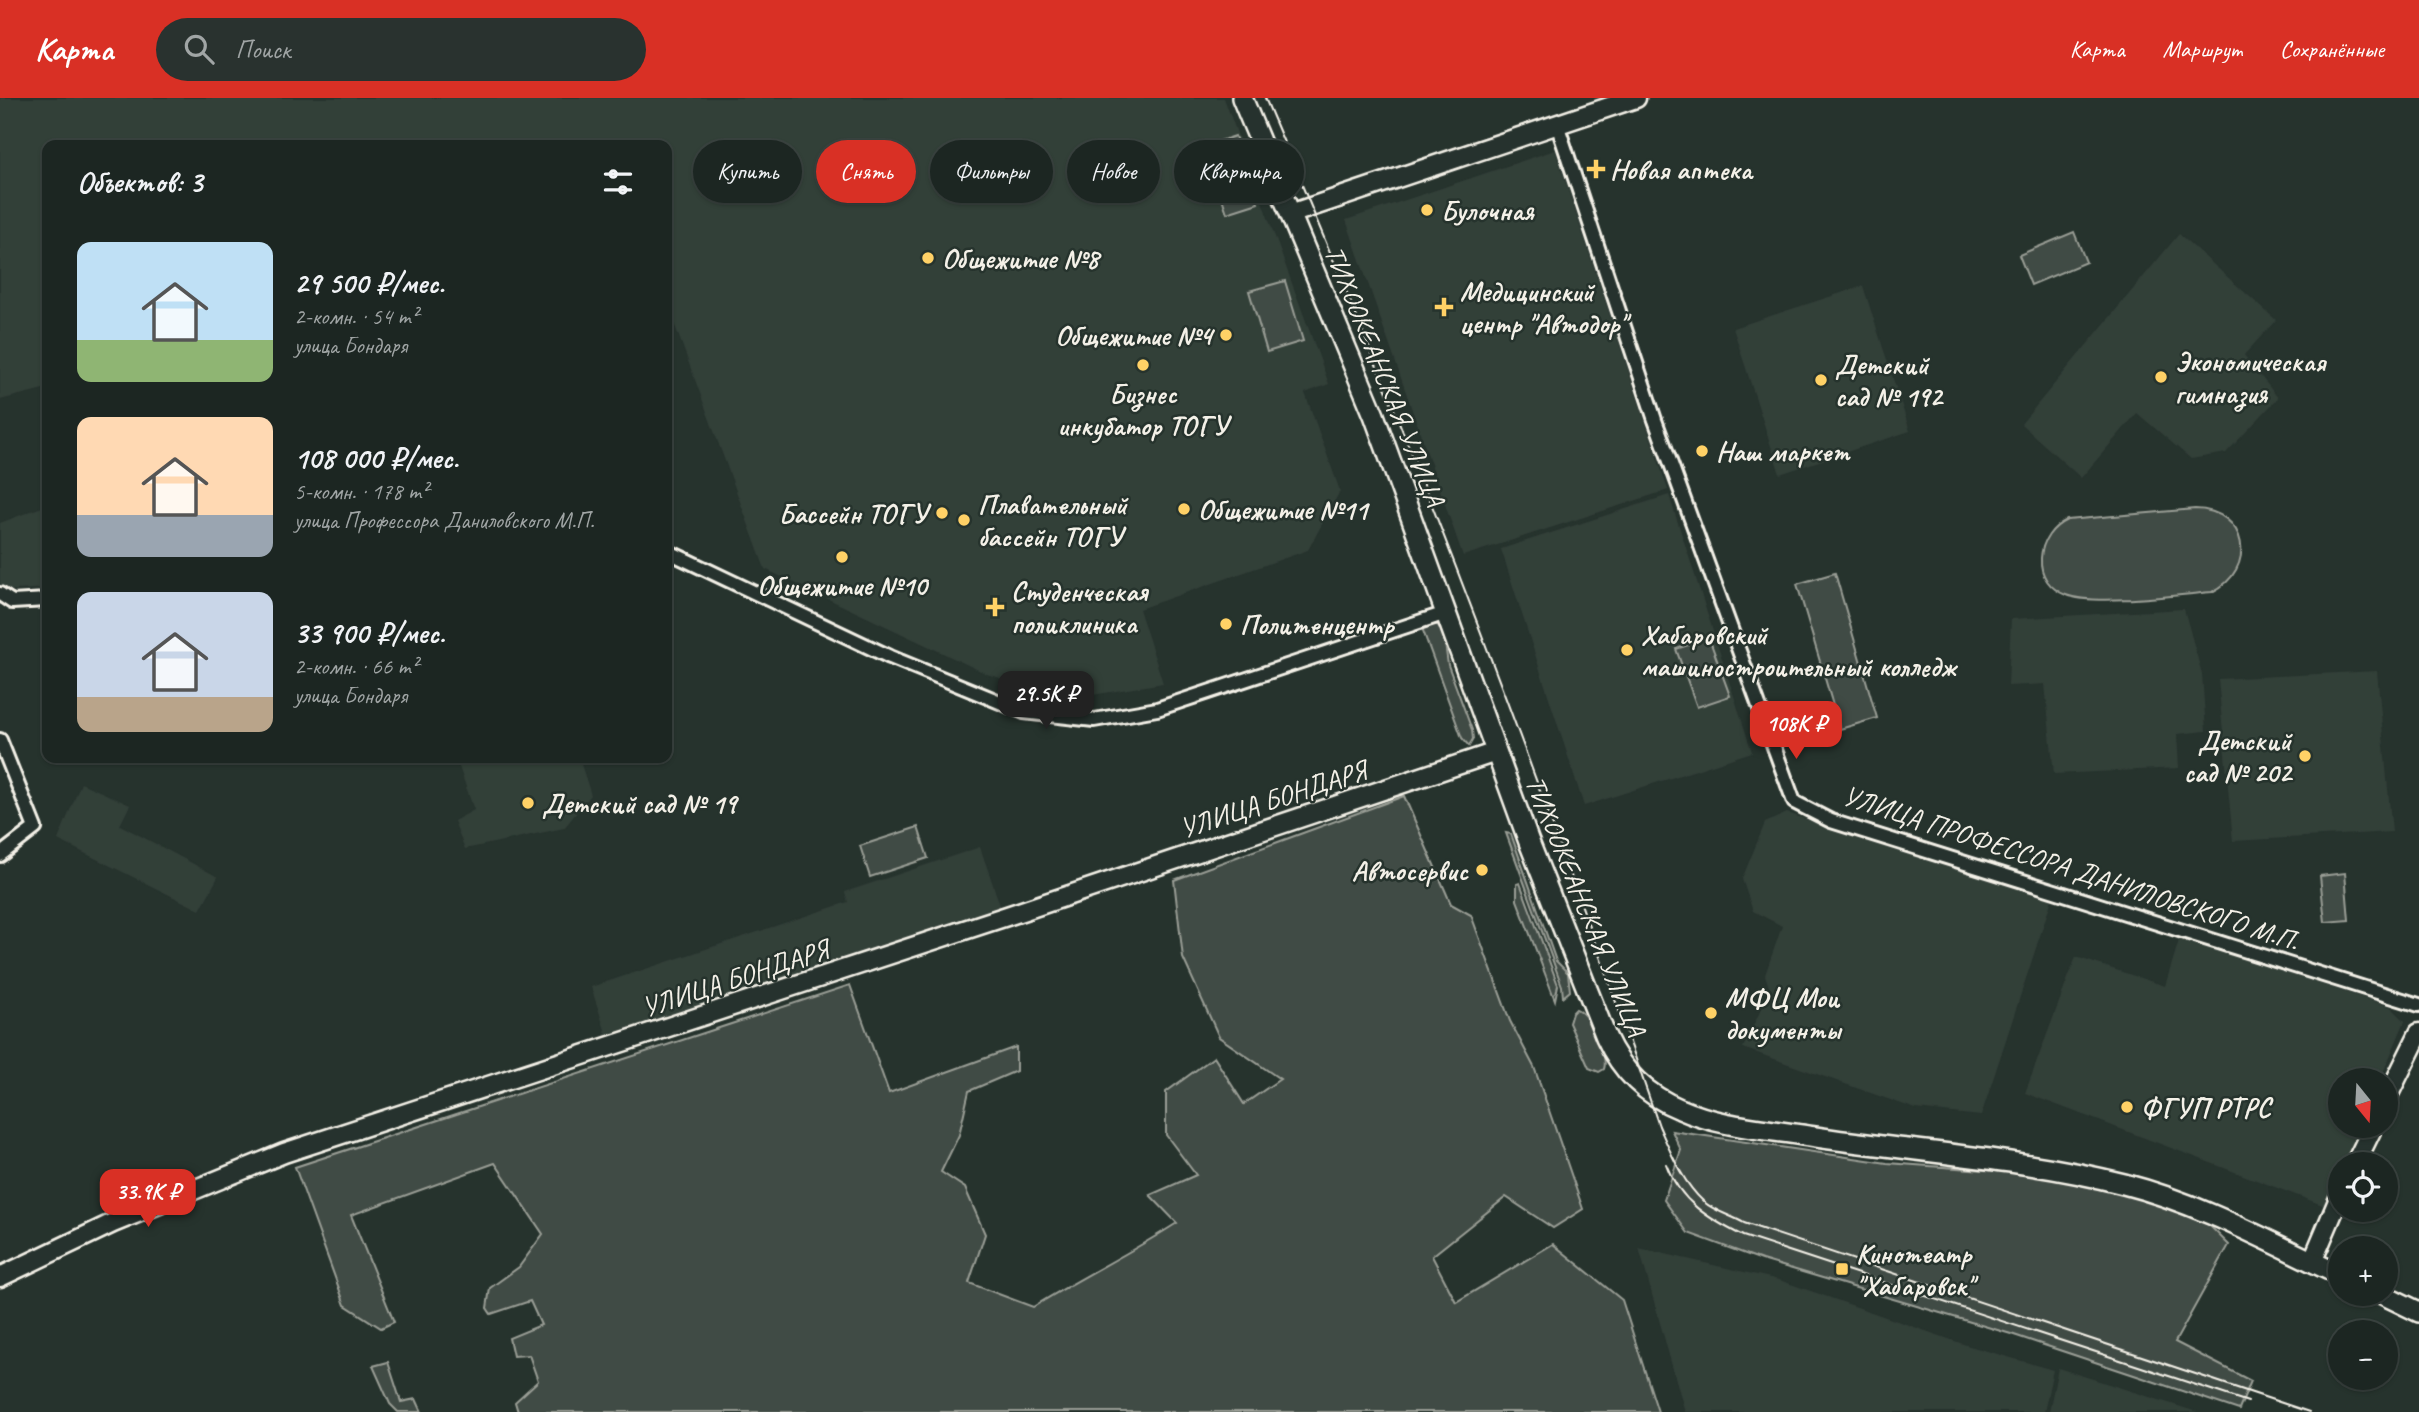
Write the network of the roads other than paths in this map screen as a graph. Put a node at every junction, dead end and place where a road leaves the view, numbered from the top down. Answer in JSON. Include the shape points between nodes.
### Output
{"nodes":[{"id":1,"x":1242,"y":98,"type":"edge"},
{"id":2,"x":1636,"y":98,"type":"edge"},
{"id":3,"x":1557,"y":124,"type":"junction"},
{"id":4,"x":1290,"y":214,"type":"junction"},
{"id":5,"x":672,"y":553,"type":"edge"},
{"id":6,"x":0,"y":594,"type":"edge"},
{"id":7,"x":42,"y":600,"type":"edge"},
{"id":8,"x":6,"y":603,"type":"edge"},
{"id":9,"x":1446,"y":613,"type":"junction"},
{"id":10,"x":0,"y":740,"type":"edge"},
{"id":11,"x":1496,"y":752,"type":"junction"},
{"id":12,"x":0,"y":855,"type":"edge"},
{"id":13,"x":2419,"y":1005,"type":"edge"},
{"id":14,"x":2419,"y":1033,"type":"edge"},
{"id":15,"x":2398,"y":1076,"type":"edge"},
{"id":16,"x":2329,"y":1222,"type":"edge"},
{"id":17,"x":2312,"y":1262,"type":"junction"},
{"id":18,"x":2328,"y":1269,"type":"edge"},
{"id":19,"x":0,"y":1277,"type":"edge"},
{"id":20,"x":2398,"y":1302,"type":"edge"},
{"id":21,"x":2419,"y":1312,"type":"edge"}],
"edges":[{"from":1,"to":4,"type":"main road","name":"ТИХООКЕАНСКАЯ УЛИЦА"},
{"from":2,"to":3,"type":"main road"},
{"from":3,"to":4,"type":"main road"},
{"from":3,"to":13,"type":"street","name":"УЛИЦА ПРОФЕССОРА ДАНИЛОВСКОГО М.П.","via":[[1655,420],[1794,802],[1831,821]]},
{"from":4,"to":9,"type":"main road","name":"ТИХООКЕАНСКАЯ УЛИЦА","via":[[1374,415]]},
{"from":5,"to":9,"type":"street","via":[[890,657],[1024,712],[1094,720],[1157,709]]},
{"from":6,"to":8,"type":"street"},
{"from":7,"to":8,"type":"street"},
{"from":9,"to":11,"type":"main road","name":"ТИХООКЕАНСКАЯ УЛИЦА"},
{"from":10,"to":12,"type":"street","via":[[34,828]]},
{"from":11,"to":17,"type":"main road","name":"ТИХООКЕАНСКАЯ УЛИЦА","via":[[1605,1037],[1623,1066],[1658,1098],[1680,1110],[1735,1125],[2057,1169],[2127,1185],[2207,1214]]},
{"from":11,"to":19,"type":"main road","name":"УЛИЦА БОНДАРЯ","via":[[284,1153],[113,1223]]},
{"from":14,"to":15,"type":"main road"},
{"from":16,"to":17,"type":"main road"},
{"from":17,"to":18,"type":"main road","name":"ТИХООКЕАНСКАЯ УЛИЦА"},
{"from":20,"to":21,"type":"main road"}]}
